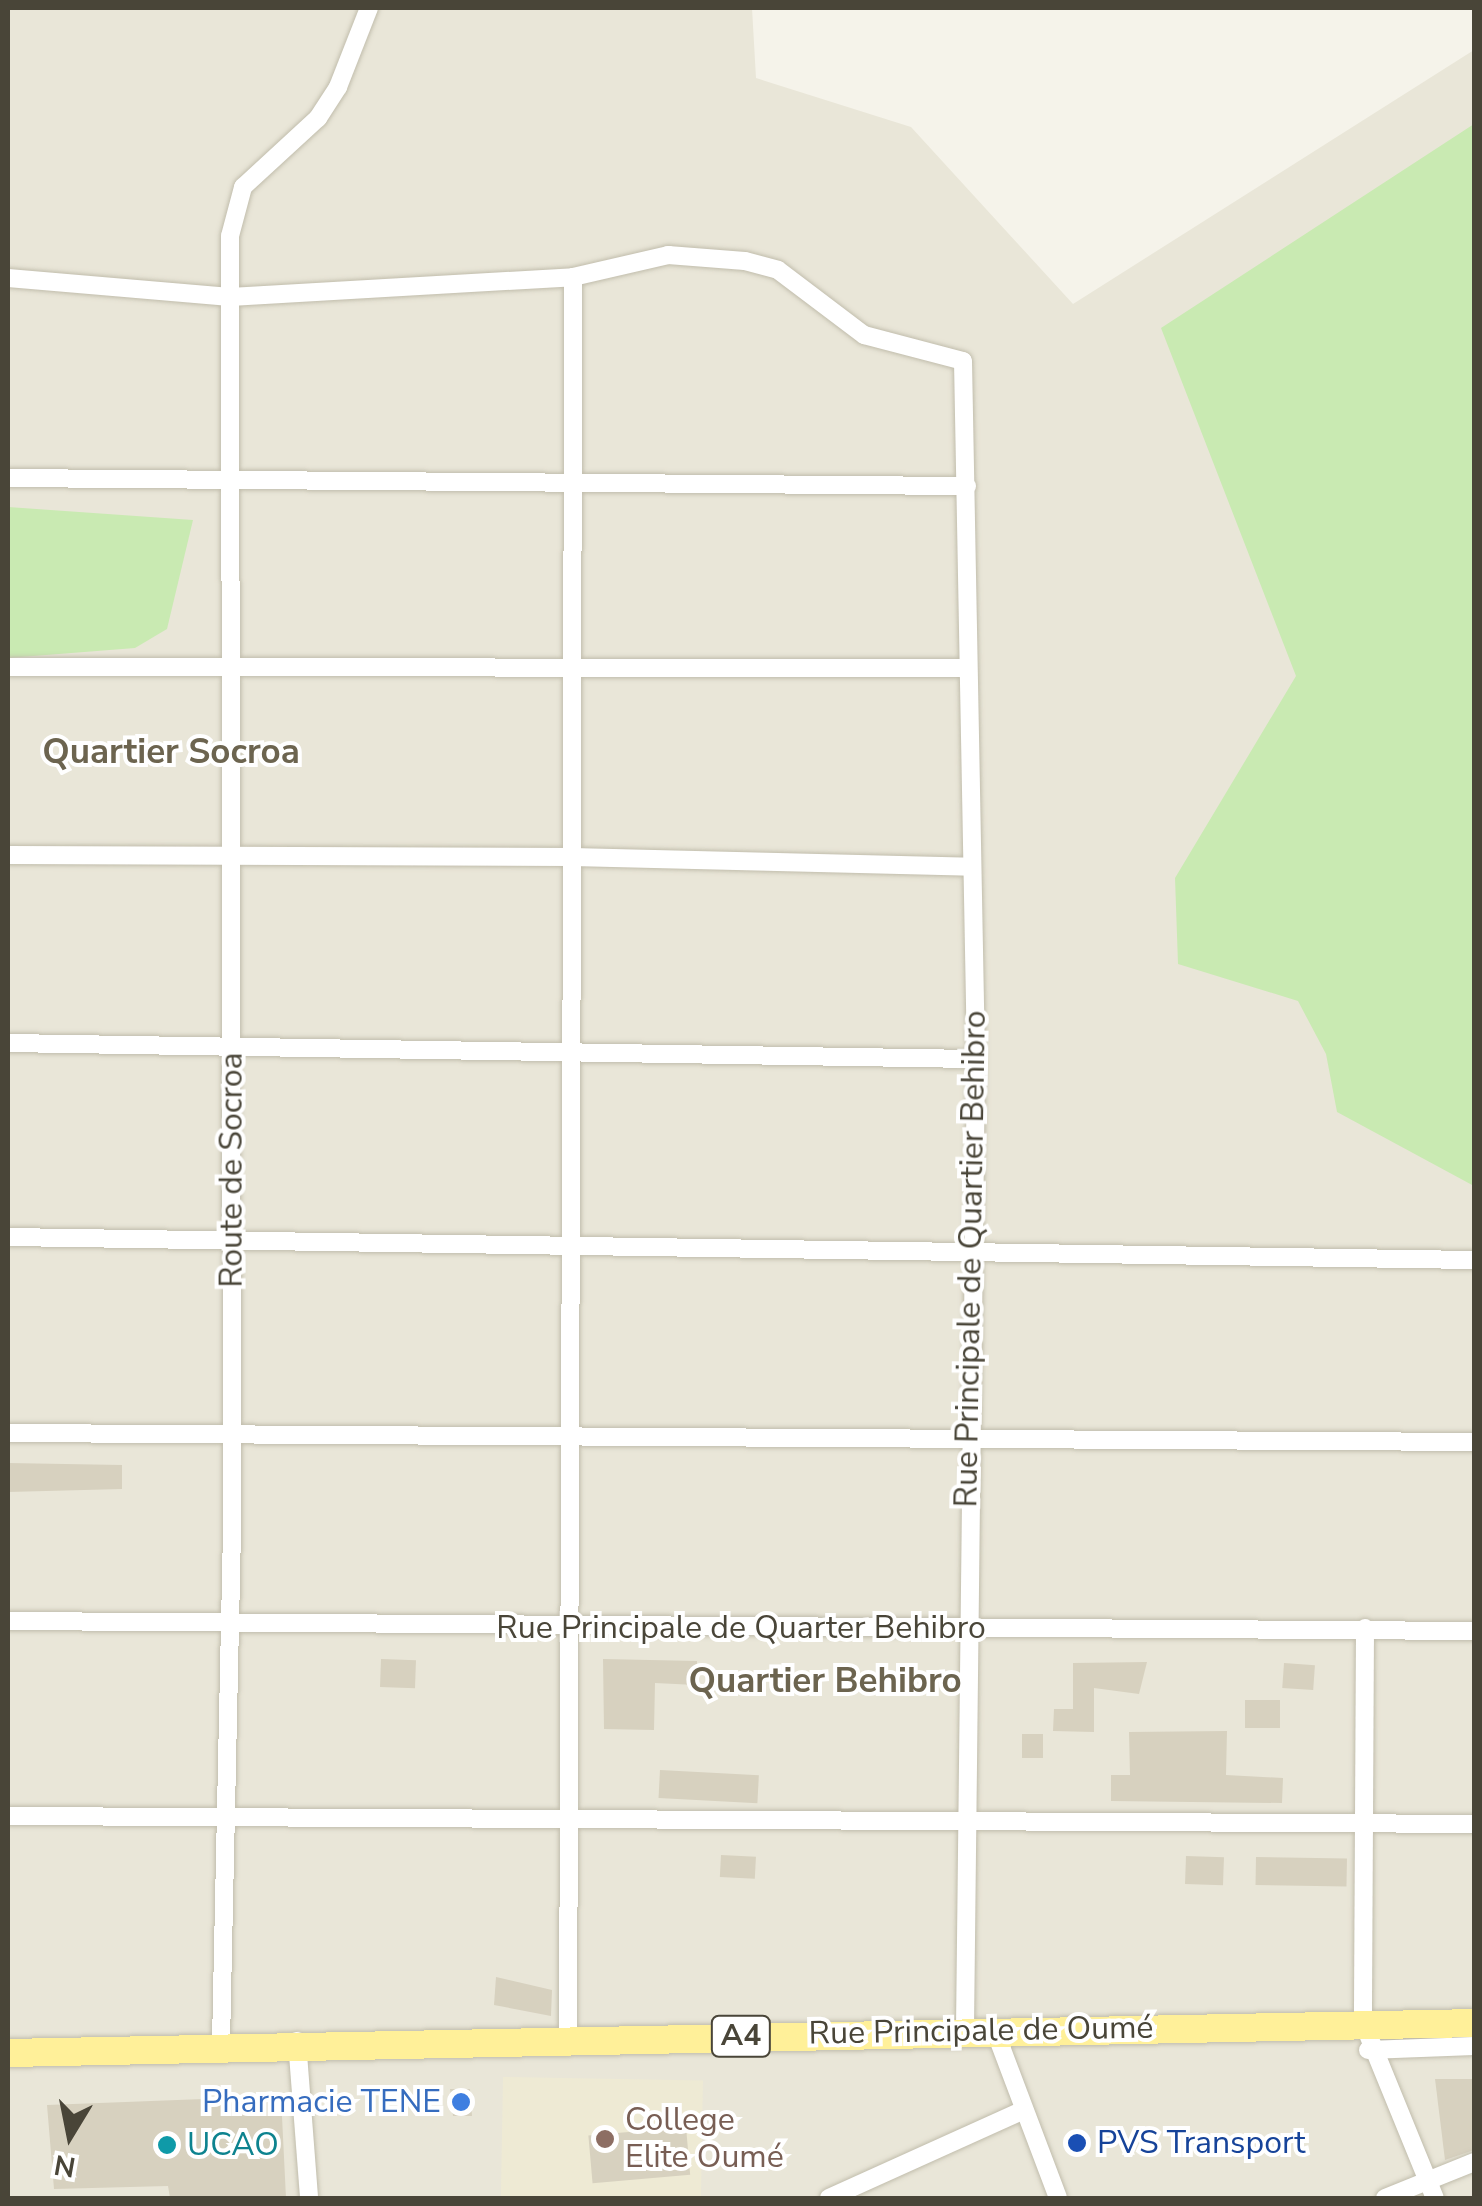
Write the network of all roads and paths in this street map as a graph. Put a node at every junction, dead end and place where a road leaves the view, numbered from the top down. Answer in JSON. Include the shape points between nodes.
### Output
{"nodes":[{"id":1,"x":369,"y":8,"type":"edge"},
{"id":2,"x":573,"y":277,"type":"junction"},
{"id":3,"x":8,"y":278,"type":"edge"},
{"id":4,"x":230,"y":297,"type":"junction"},
{"id":5,"x":234,"y":475,"type":"junction"},
{"id":6,"x":8,"y":478,"type":"edge"},
{"id":7,"x":577,"y":482,"type":"junction"},
{"id":8,"x":967,"y":486,"type":"junction"},
{"id":9,"x":8,"y":667,"type":"edge"},
{"id":10,"x":235,"y":668,"type":"junction"},
{"id":11,"x":967,"y":668,"type":"junction"},
{"id":12,"x":574,"y":674,"type":"junction"},
{"id":13,"x":8,"y":855,"type":"edge"},
{"id":14,"x":572,"y":857,"type":"junction"},
{"id":15,"x":231,"y":858,"type":"junction"},
{"id":16,"x":972,"y":867,"type":"junction"},
{"id":17,"x":8,"y":1043,"type":"edge"},
{"id":18,"x":233,"y":1044,"type":"junction"},
{"id":19,"x":574,"y":1048,"type":"junction"},
{"id":20,"x":976,"y":1059,"type":"junction"},
{"id":21,"x":8,"y":1237,"type":"edge"},
{"id":22,"x":232,"y":1238,"type":"junction"},
{"id":23,"x":572,"y":1240,"type":"junction"},
{"id":24,"x":976,"y":1252,"type":"junction"},
{"id":25,"x":1474,"y":1260,"type":"edge"},
{"id":26,"x":233,"y":1432,"type":"junction"},
{"id":27,"x":8,"y":1433,"type":"edge"},
{"id":28,"x":569,"y":1435,"type":"junction"},
{"id":29,"x":970,"y":1441,"type":"junction"},
{"id":30,"x":1474,"y":1442,"type":"edge"},
{"id":31,"x":8,"y":1621,"type":"edge"},
{"id":32,"x":230,"y":1622,"type":"junction"},
{"id":33,"x":965,"y":1628,"type":"junction"},
{"id":34,"x":1365,"y":1628,"type":"junction"},
{"id":35,"x":570,"y":1629,"type":"junction"},
{"id":36,"x":1474,"y":1632,"type":"edge"},
{"id":37,"x":8,"y":1816,"type":"edge"},
{"id":38,"x":226,"y":1816,"type":"junction"},
{"id":39,"x":1366,"y":1822,"type":"junction"},
{"id":40,"x":570,"y":1823,"type":"junction"},
{"id":41,"x":964,"y":1824,"type":"junction"},
{"id":42,"x":1474,"y":1824,"type":"edge"},
{"id":43,"x":1474,"y":2023,"type":"edge"},
{"id":44,"x":965,"y":2031,"type":"junction"},
{"id":45,"x":995,"y":2031,"type":"junction"},
{"id":46,"x":1366,"y":2036,"type":"junction"},
{"id":47,"x":297,"y":2040,"type":"junction"},
{"id":48,"x":568,"y":2041,"type":"junction"},
{"id":49,"x":222,"y":2043,"type":"junction"},
{"id":50,"x":1474,"y":2046,"type":"edge"},
{"id":51,"x":8,"y":2053,"type":"edge"},
{"id":52,"x":1022,"y":2111,"type":"junction"},
{"id":53,"x":1474,"y":2162,"type":"edge"},
{"id":54,"x":1431,"y":2190,"type":"edge"},
{"id":55,"x":309,"y":2198,"type":"edge"},
{"id":56,"x":829,"y":2198,"type":"edge"},
{"id":57,"x":1058,"y":2198,"type":"edge"},
{"id":58,"x":1385,"y":2198,"type":"edge"}],
"edges":[{"from":1,"to":4,"type":"street","name":"Route de Socroa","via":[[318,118],[244,186]]},
{"from":2,"to":4,"type":"street"},
{"from":2,"to":7,"type":"street"},
{"from":2,"to":8,"type":"street","name":"Rue Principale de Quartier Behibro","via":[[668,255],[762,263],[864,334],[963,361]]},
{"from":3,"to":4,"type":"street"},
{"from":4,"to":5,"type":"street","name":"Route de Socroa"},
{"from":5,"to":6,"type":"street"},
{"from":5,"to":7,"type":"street"},
{"from":5,"to":10,"type":"street","name":"Route de Socroa"},
{"from":7,"to":8,"type":"street"},
{"from":7,"to":12,"type":"street"},
{"from":8,"to":11,"type":"street","name":"Rue Principale de Quartier Behibro"},
{"from":9,"to":10,"type":"street"},
{"from":10,"to":12,"type":"street"},
{"from":10,"to":15,"type":"street","name":"Route de Socroa"},
{"from":11,"to":12,"type":"street"},
{"from":11,"to":16,"type":"street","name":"Rue Principale de Quartier Behibro"},
{"from":12,"to":14,"type":"street"},
{"from":13,"to":15,"type":"street"},
{"from":14,"to":15,"type":"street"},
{"from":14,"to":16,"type":"street"},
{"from":14,"to":19,"type":"street"},
{"from":15,"to":18,"type":"street","name":"Route de Socroa"},
{"from":16,"to":20,"type":"street","name":"Rue Principale de Quartier Behibro"},
{"from":17,"to":18,"type":"street"},
{"from":18,"to":19,"type":"street"},
{"from":18,"to":22,"type":"street","name":"Route de Socroa"},
{"from":19,"to":20,"type":"street"},
{"from":19,"to":23,"type":"street"},
{"from":20,"to":24,"type":"street","name":"Rue Principale de Quartier Behibro"},
{"from":21,"to":22,"type":"street"},
{"from":22,"to":23,"type":"street"},
{"from":22,"to":26,"type":"street","name":"Route de Socroa"},
{"from":23,"to":24,"type":"street"},
{"from":23,"to":28,"type":"street"},
{"from":24,"to":25,"type":"street"},
{"from":24,"to":29,"type":"street","name":"Rue Principale de Quartier Behibro"},
{"from":26,"to":27,"type":"street"},
{"from":26,"to":28,"type":"street"},
{"from":26,"to":32,"type":"street","name":"Route de Socroa"},
{"from":28,"to":29,"type":"street"},
{"from":28,"to":35,"type":"street"},
{"from":29,"to":30,"type":"street"},
{"from":29,"to":33,"type":"street","name":"Rue Principale de Quartier Behibro"},
{"from":31,"to":32,"type":"street","name":"Rue Principale de Quarter Behibro"},
{"from":32,"to":35,"type":"street","name":"Rue Principale de Quarter Behibro"},
{"from":32,"to":38,"type":"street","name":"Route de Socroa"},
{"from":33,"to":34,"type":"street","name":"Rue Principale de Quarter Behibro"},
{"from":33,"to":35,"type":"street","name":"Rue Principale de Quarter Behibro"},
{"from":33,"to":41,"type":"street","name":"Rue Principale de Quartier Behibro"},
{"from":34,"to":36,"type":"street","name":"Rue Principale de Quarter Behibro"},
{"from":34,"to":39,"type":"street"},
{"from":35,"to":40,"type":"street"},
{"from":37,"to":38,"type":"street"},
{"from":38,"to":40,"type":"street"},
{"from":38,"to":49,"type":"street","name":"Route de Socroa"},
{"from":39,"to":41,"type":"street"},
{"from":39,"to":42,"type":"street"},
{"from":39,"to":46,"type":"street"},
{"from":40,"to":41,"type":"street"},
{"from":40,"to":48,"type":"street"},
{"from":41,"to":44,"type":"street","name":"Rue Principale de Quartier Behibro"},
{"from":43,"to":46,"type":"main road","name":"Rue Principale de Oumé","number":"A4"},
{"from":44,"to":45,"type":"main road","name":"Rue Principale de Oumé","number":"A4"},
{"from":44,"to":48,"type":"main road","name":"Rue Principale de Oumé","number":"A4"},
{"from":45,"to":46,"type":"main road","name":"Rue Principale de Oumé","number":"A4"},
{"from":45,"to":52,"type":"street"},
{"from":46,"to":50,"type":"street"},
{"from":46,"to":54,"type":"street"},
{"from":47,"to":48,"type":"main road","name":"Rue Principale de Oumé","number":"A4"},
{"from":47,"to":49,"type":"main road","name":"Rue Principale de Oumé","number":"A4"},
{"from":47,"to":55,"type":"street"},
{"from":49,"to":51,"type":"main road","name":"Rue Principale de Oumé","number":"A4"},
{"from":52,"to":56,"type":"street"},
{"from":52,"to":57,"type":"street"},
{"from":53,"to":54,"type":"street"},
{"from":54,"to":58,"type":"street"}]}
